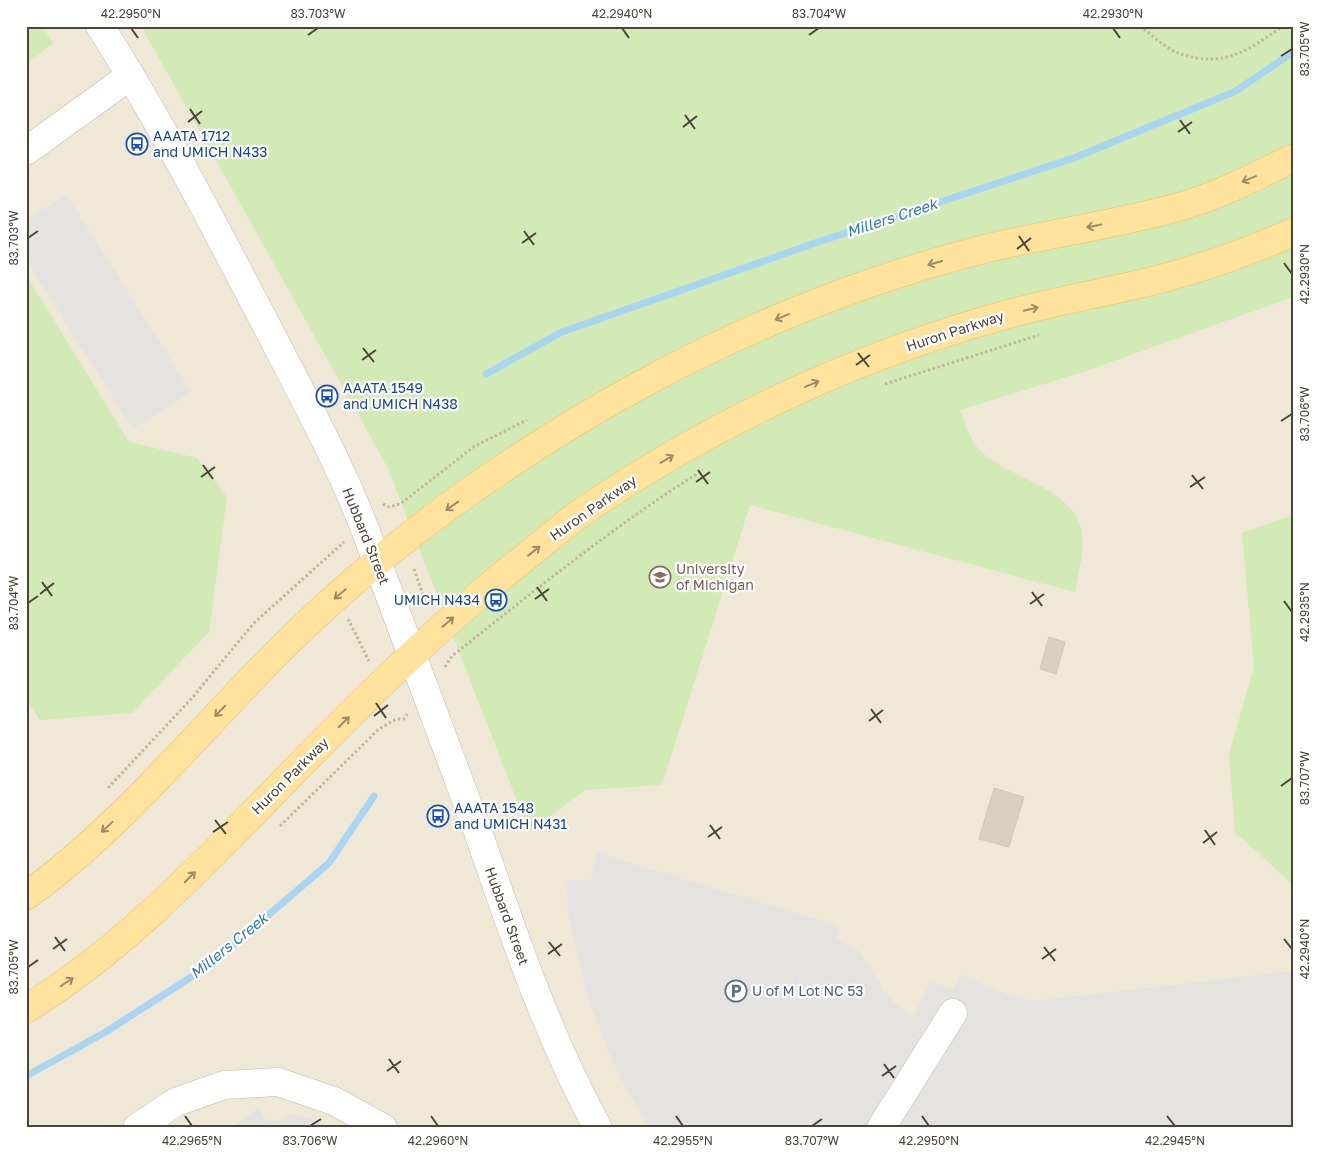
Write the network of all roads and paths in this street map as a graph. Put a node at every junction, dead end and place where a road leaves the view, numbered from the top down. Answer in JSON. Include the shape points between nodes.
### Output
{"nodes":[{"id":1,"x":100,"y":26,"type":"edge"},
{"id":2,"x":1140,"y":26,"type":"edge"},
{"id":3,"x":1283,"y":26,"type":"edge"},
{"id":4,"x":130,"y":76,"type":"junction"},
{"id":5,"x":26,"y":151,"type":"edge"},
{"id":6,"x":1293,"y":158,"type":"edge"},
{"id":7,"x":1293,"y":232,"type":"edge"},
{"id":8,"x":1041,"y":334,"type":"dead end"},
{"id":9,"x":881,"y":386,"type":"dead end"},
{"id":10,"x":475,"y":446,"type":"dead end"},
{"id":11,"x":706,"y":468,"type":"dead end"},
{"id":12,"x":387,"y":511,"type":"dead end"},
{"id":13,"x":341,"y":544,"type":"dead end"},
{"id":14,"x":378,"y":563,"type":"junction"},
{"id":15,"x":414,"y":569,"type":"dead end"},
{"id":16,"x":428,"y":608,"type":"dead end"},
{"id":17,"x":345,"y":612,"type":"dead end"},
{"id":18,"x":413,"y":656,"type":"junction"},
{"id":19,"x":369,"y":661,"type":"dead end"},
{"id":20,"x":446,"y":667,"type":"dead end"},
{"id":21,"x":407,"y":714,"type":"dead end"},
{"id":22,"x":102,"y":795,"type":"dead end"},
{"id":23,"x":302,"y":807,"type":"dead end"},
{"id":24,"x":26,"y":896,"type":"edge"},
{"id":25,"x":26,"y":1009,"type":"edge"},
{"id":26,"x":953,"y":1013,"type":"dead end"},
{"id":27,"x":137,"y":1128,"type":"edge"},
{"id":28,"x":383,"y":1128,"type":"edge"},
{"id":29,"x":598,"y":1128,"type":"edge"},
{"id":30,"x":881,"y":1128,"type":"edge"}],
"edges":[{"from":1,"to":4,"type":"street","name":"Hubbard Street"},
{"from":2,"to":3,"type":"path","via":[[1177,53],[1213,60],[1245,52]]},
{"from":4,"to":5,"type":"street"},
{"from":4,"to":14,"type":"street","name":"Hubbard Street","via":[[196,190],[299,389]]},
{"from":6,"to":14,"type":"main road","one_way":true,"via":[[1177,207],[984,249],[877,280],[781,317],[654,377],[544,442],[491,477]]},
{"from":18,"to":7,"type":"main road","name":"Huron Parkway","one_way":true,"via":[[495,581],[584,511],[701,440],[793,393],[958,329],[1203,267]]},
{"from":8,"to":9,"type":"path"},
{"from":10,"to":12,"type":"path","via":[[407,500]]},
{"from":11,"to":20,"type":"path","via":[[578,557],[452,656]]},
{"from":13,"to":22,"type":"path","via":[[254,623],[199,690]]},
{"from":14,"to":18,"type":"street","name":"Hubbard Street"},
{"from":14,"to":24,"type":"main road","one_way":true,"via":[[294,636],[119,816]]},
{"from":15,"to":16,"type":"path"},
{"from":17,"to":19,"type":"path"},
{"from":25,"to":18,"type":"main road","name":"Huron Parkway","one_way":true,"via":[[76,976],[157,910]]},
{"from":18,"to":29,"type":"street","name":"Hubbard Street","via":[[513,935],[578,1093]]},
{"from":21,"to":23,"type":"path","via":[[378,730]]},
{"from":26,"to":30,"type":"street"},
{"from":27,"to":28,"type":"street","via":[[176,1102],[224,1085],[278,1082],[334,1101]]}]}
